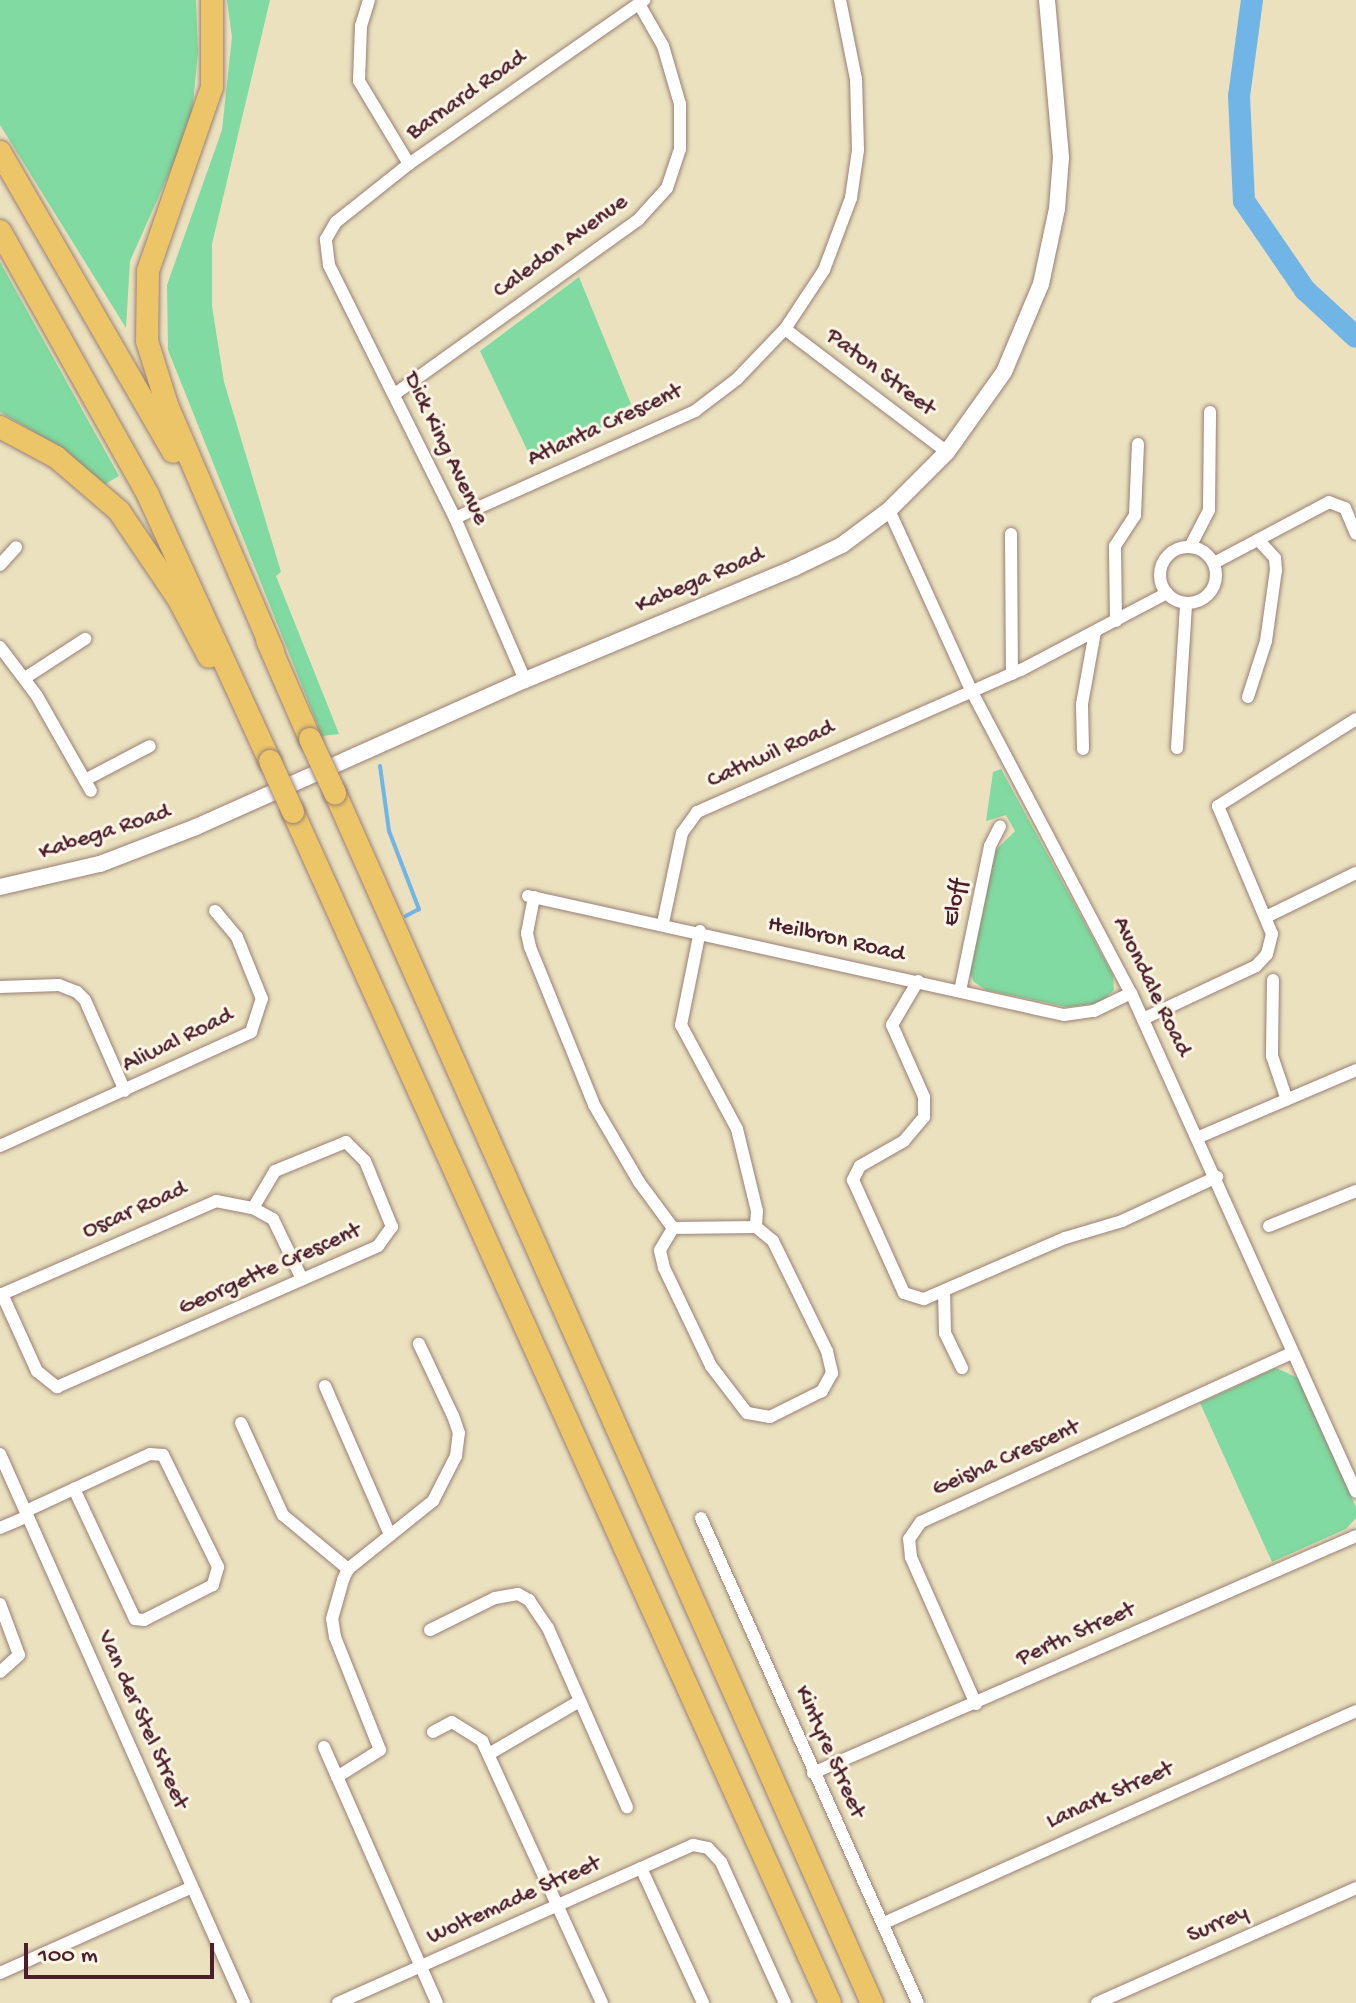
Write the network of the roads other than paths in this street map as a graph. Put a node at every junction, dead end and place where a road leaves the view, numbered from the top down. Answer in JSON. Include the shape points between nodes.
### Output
{"nodes":[{"id":1,"x":212,"y":0,"type":"edge"},
{"id":2,"x":369,"y":0,"type":"edge"},
{"id":3,"x":840,"y":0,"type":"edge"},
{"id":4,"x":1047,"y":0,"type":"edge"},
{"id":5,"x":641,"y":2,"type":"edge"},
{"id":6,"x":0,"y":152,"type":"edge"},
{"id":7,"x":409,"y":164,"type":"junction"},
{"id":8,"x":0,"y":231,"type":"edge"},
{"id":9,"x":326,"y":239,"type":"joint"},
{"id":10,"x":785,"y":329,"type":"junction"},
{"id":11,"x":395,"y":394,"type":"junction"},
{"id":12,"x":1210,"y":412,"type":"dead end"},
{"id":13,"x":0,"y":427,"type":"edge"},
{"id":14,"x":1138,"y":444,"type":"dead end"},
{"id":15,"x":947,"y":452,"type":"junction"},
{"id":16,"x":889,"y":510,"type":"junction"},
{"id":17,"x":455,"y":518,"type":"junction"},
{"id":18,"x":1011,"y":534,"type":"dead end"},
{"id":19,"x":1356,"y":534,"type":"edge"},
{"id":20,"x":1258,"y":540,"type":"junction"},
{"id":21,"x":16,"y":547,"type":"dead end"},
{"id":22,"x":1190,"y":547,"type":"junction"},
{"id":23,"x":1214,"y":563,"type":"junction"},
{"id":24,"x":0,"y":565,"type":"edge"},
{"id":25,"x":1167,"y":593,"type":"junction"},
{"id":26,"x":1186,"y":603,"type":"junction"},
{"id":27,"x":1116,"y":621,"type":"junction"},
{"id":28,"x":1095,"y":632,"type":"junction"},
{"id":29,"x":85,"y":639,"type":"dead end"},
{"id":30,"x":1072,"y":644,"type":"junction"},
{"id":31,"x":0,"y":647,"type":"edge"},
{"id":32,"x":273,"y":651,"type":"junction"},
{"id":33,"x":1087,"y":665,"type":"junction"},
{"id":34,"x":1012,"y":674,"type":"junction"},
{"id":35,"x":25,"y":678,"type":"junction"},
{"id":36,"x":525,"y":680,"type":"junction"},
{"id":37,"x":972,"y":692,"type":"junction"},
{"id":38,"x":1248,"y":697,"type":"dead end"},
{"id":39,"x":1356,"y":719,"type":"edge"},
{"id":40,"x":150,"y":746,"type":"dead end"},
{"id":41,"x":1177,"y":748,"type":"dead end"},
{"id":42,"x":1083,"y":749,"type":"dead end"},
{"id":43,"x":270,"y":761,"type":"junction"},
{"id":44,"x":1000,"y":826,"type":"dead end"},
{"id":45,"x":1356,"y":873,"type":"edge"},
{"id":46,"x":0,"y":887,"type":"edge"},
{"id":47,"x":215,"y":911,"type":"dead end"},
{"id":48,"x":1266,"y":917,"type":"junction"},
{"id":49,"x":663,"y":923,"type":"junction"},
{"id":50,"x":700,"y":931,"type":"junction"},
{"id":51,"x":1273,"y":980,"type":"dead end"},
{"id":52,"x":918,"y":981,"type":"junction"},
{"id":53,"x":0,"y":987,"type":"edge"},
{"id":54,"x":960,"y":991,"type":"junction"},
{"id":55,"x":1131,"y":993,"type":"junction"},
{"id":56,"x":1143,"y":1019,"type":"junction"},
{"id":57,"x":1356,"y":1070,"type":"edge"},
{"id":58,"x":125,"y":1091,"type":"junction"},
{"id":59,"x":1287,"y":1100,"type":"junction"},
{"id":60,"x":1199,"y":1137,"type":"junction"},
{"id":61,"x":0,"y":1146,"type":"edge"},
{"id":62,"x":1217,"y":1177,"type":"junction"},
{"id":63,"x":1356,"y":1191,"type":"edge"},
{"id":64,"x":253,"y":1208,"type":"junction"},
{"id":65,"x":1269,"y":1226,"type":"dead end"},
{"id":66,"x":756,"y":1227,"type":"junction"},
{"id":67,"x":673,"y":1228,"type":"junction"},
{"id":68,"x":302,"y":1279,"type":"junction"},
{"id":69,"x":944,"y":1291,"type":"junction"},
{"id":70,"x":1,"y":1295,"type":"edge"},
{"id":71,"x":419,"y":1344,"type":"dead end"},
{"id":72,"x":1292,"y":1353,"type":"junction"},
{"id":73,"x":962,"y":1368,"type":"dead end"},
{"id":74,"x":325,"y":1386,"type":"dead end"},
{"id":75,"x":241,"y":1423,"type":"dead end"},
{"id":76,"x":0,"y":1454,"type":"edge"},
{"id":77,"x":74,"y":1489,"type":"junction"},
{"id":78,"x":1356,"y":1492,"type":"edge"},
{"id":79,"x":27,"y":1513,"type":"junction"},
{"id":80,"x":701,"y":1518,"type":"dead end"},
{"id":81,"x":0,"y":1528,"type":"edge"},
{"id":82,"x":390,"y":1535,"type":"junction"},
{"id":83,"x":1356,"y":1536,"type":"edge"},
{"id":84,"x":348,"y":1569,"type":"junction"},
{"id":85,"x":0,"y":1604,"type":"edge"},
{"id":86,"x":430,"y":1630,"type":"dead end"},
{"id":87,"x":0,"y":1672,"type":"edge"},
{"id":88,"x":578,"y":1702,"type":"junction"},
{"id":89,"x":976,"y":1704,"type":"junction"},
{"id":90,"x":1356,"y":1711,"type":"edge"},
{"id":91,"x":433,"y":1732,"type":"dead end"},
{"id":92,"x":324,"y":1747,"type":"dead end"},
{"id":93,"x":489,"y":1754,"type":"junction"},
{"id":94,"x":813,"y":1773,"type":"junction"},
{"id":95,"x":337,"y":1777,"type":"junction"},
{"id":96,"x":627,"y":1807,"type":"dead end"},
{"id":97,"x":641,"y":1868,"type":"junction"},
{"id":98,"x":192,"y":1887,"type":"junction"},
{"id":99,"x":1356,"y":1888,"type":"edge"},
{"id":100,"x":557,"y":1905,"type":"junction"},
{"id":101,"x":884,"y":1923,"type":"junction"},
{"id":102,"x":421,"y":1967,"type":"junction"},
{"id":103,"x":0,"y":1973,"type":"edge"},
{"id":104,"x":244,"y":2003,"type":"edge"},
{"id":105,"x":338,"y":2003,"type":"edge"},
{"id":106,"x":437,"y":2003,"type":"edge"},
{"id":107,"x":602,"y":2003,"type":"edge"},
{"id":108,"x":703,"y":2003,"type":"edge"},
{"id":109,"x":785,"y":2003,"type":"edge"},
{"id":110,"x":830,"y":2003,"type":"edge"},
{"id":111,"x":872,"y":2003,"type":"edge"},
{"id":112,"x":918,"y":2003,"type":"edge"},
{"id":113,"x":1097,"y":2003,"type":"edge"}],
"edges":[{"from":1,"to":32,"type":"highway","via":[[212,87],[190,163],[148,271],[147,341],[167,405]]},
{"from":2,"to":7,"type":"street","via":[[361,26],[359,81]]},
{"from":3,"to":10,"type":"street","name":"Atlanta Crescent","via":[[856,79],[858,150],[851,198],[824,270]]},
{"from":4,"to":15,"type":"street","name":"Kabega Road","via":[[1061,157],[1041,284],[1004,372]]},
{"from":5,"to":7,"type":"street","name":"Barnard Road"},
{"from":5,"to":11,"type":"street","name":"Caledon Avenue","via":[[663,46],[680,104],[680,149],[667,188],[638,220]]},
{"from":6,"to":32,"type":"highway","via":[[117,348]]},
{"from":7,"to":9,"type":"street","name":"Barnard Road","via":[[336,222]]},
{"from":8,"to":43,"type":"highway","via":[[148,495]]},
{"from":9,"to":11,"type":"street","name":"Dick King Avenue","via":[[329,265]]},
{"from":10,"to":15,"type":"street","name":"Paton Street"},
{"from":10,"to":17,"type":"street","name":"Atlanta Crescent","via":[[737,379],[695,411]]},
{"from":11,"to":17,"type":"street","name":"Dick King Avenue"},
{"from":12,"to":22,"type":"street","via":[[1209,510]]},
{"from":13,"to":43,"type":"highway","via":[[56,457],[119,511],[179,600]]},
{"from":14,"to":27,"type":"street","via":[[1135,515],[1115,546]]},
{"from":15,"to":16,"type":"street","name":"Kabega Road"},
{"from":16,"to":36,"type":"street","name":"Kabega Road","via":[[842,545],[794,568]]},
{"from":16,"to":37,"type":"street","name":"Avondale Road"},
{"from":17,"to":36,"type":"street","name":"Dick King Avenue"},
{"from":18,"to":34,"type":"street"},
{"from":19,"to":20,"type":"street","via":[[1345,508],[1335,502]]},
{"from":20,"to":23,"type":"street"},
{"from":20,"to":38,"type":"street","via":[[1275,558],[1276,570],[1266,641]]},
{"from":21,"to":24,"type":"street"},
{"from":22,"to":23,"type":"street"},
{"from":22,"to":25,"type":"street","via":[[1165,559],[1160,573]]},
{"from":23,"to":26,"type":"street","via":[[1212,591]]},
{"from":25,"to":26,"type":"street"},
{"from":25,"to":27,"type":"street","name":"Cathwil Road"},
{"from":26,"to":41,"type":"street"},
{"from":27,"to":28,"type":"street","name":"Cathwil Road"},
{"from":28,"to":30,"type":"street","name":"Cathwil Road"},
{"from":28,"to":33,"type":"street"},
{"from":29,"to":35,"type":"street"},
{"from":30,"to":33,"type":"street"},
{"from":30,"to":34,"type":"street","name":"Cathwil Road"},
{"from":31,"to":35,"type":"street"},
{"from":32,"to":111,"type":"highway","bridge":true},
{"from":33,"to":42,"type":"street"},
{"from":34,"to":37,"type":"street","name":"Cathwil Road"},
{"from":35,"to":40,"type":"street","via":[[88,786]]},
{"from":36,"to":46,"type":"street","name":"Kabega Road","via":[[184,832],[100,864]]},
{"from":37,"to":49,"type":"street","name":"Cathwil Road","via":[[697,812],[682,833]]},
{"from":37,"to":55,"type":"street","name":"Avondale Road"},
{"from":39,"to":48,"type":"street","via":[[1218,806]]},
{"from":43,"to":110,"type":"highway","bridge":true},
{"from":44,"to":54,"type":"street","name":"Eloff","via":[[990,846]]},
{"from":45,"to":48,"type":"street"},
{"from":47,"to":58,"type":"street","name":"Aliwal Road","via":[[237,937],[257,982],[262,999],[259,1020],[251,1032],[224,1048]]},
{"from":48,"to":56,"type":"street","via":[[1272,934],[1267,954],[1256,966]]},
{"from":49,"to":50,"type":"street","name":"Heilbron Road"},
{"from":49,"to":67,"type":"street","name":"Heilbron Road","via":[[531,897],[527,933],[589,1092],[639,1182]]},
{"from":50,"to":52,"type":"street","name":"Heilbron Road"},
{"from":50,"to":66,"type":"street","via":[[681,1025],[737,1129],[757,1211]]},
{"from":51,"to":59,"type":"street","via":[[1272,1056]]},
{"from":52,"to":54,"type":"street","name":"Heilbron Road"},
{"from":52,"to":69,"type":"street","via":[[892,1025],[924,1097],[924,1117],[904,1141],[860,1166],[853,1180],[904,1293],[924,1299]]},
{"from":53,"to":58,"type":"street","via":[[59,985],[77,992]]},
{"from":54,"to":55,"type":"street","name":"Heilbron Road","via":[[1064,1015],[1094,1011]]},
{"from":55,"to":56,"type":"street","name":"Avondale Road"},
{"from":56,"to":60,"type":"street","name":"Avondale Road"},
{"from":57,"to":59,"type":"street"},
{"from":58,"to":61,"type":"street","name":"Aliwal Road"},
{"from":59,"to":60,"type":"street"},
{"from":60,"to":62,"type":"street","name":"Avondale Road"},
{"from":62,"to":69,"type":"street"},
{"from":62,"to":72,"type":"street","name":"Avondale Road"},
{"from":63,"to":65,"type":"street"},
{"from":64,"to":68,"type":"street","via":[[273,1219]]},
{"from":64,"to":68,"type":"street","name":"Georgette Crescent","via":[[275,1171],[338,1143],[354,1146],[361,1154],[390,1218],[390,1234],[378,1246]]},
{"from":64,"to":70,"type":"street","name":"Oscar Road","via":[[231,1202],[204,1205]]},
{"from":66,"to":67,"type":"street"},
{"from":66,"to":67,"type":"street","via":[[782,1256],[827,1351],[832,1373],[822,1391],[761,1419],[747,1413],[711,1366],[664,1268],[660,1250]]},
{"from":68,"to":70,"type":"street","name":"Georgette Crescent","via":[[57,1387],[37,1371]]},
{"from":69,"to":73,"type":"street","via":[[945,1333]]},
{"from":71,"to":82,"type":"street","via":[[459,1433],[456,1456],[433,1501]]},
{"from":72,"to":78,"type":"street","name":"Avondale Road"},
{"from":72,"to":89,"type":"street","name":"Geisha Crescent","via":[[921,1522],[909,1539],[911,1557]]},
{"from":74,"to":82,"type":"street"},
{"from":75,"to":84,"type":"street","via":[[283,1515]]},
{"from":76,"to":79,"type":"street","name":"Van der Stel Street"},
{"from":77,"to":77,"type":"street","via":[[150,1454],[163,1455],[218,1567],[213,1585],[144,1620],[135,1619]]},
{"from":77,"to":79,"type":"street"},
{"from":79,"to":81,"type":"street"},
{"from":79,"to":98,"type":"street","name":"Van der Stel Street"},
{"from":80,"to":94,"type":"street","name":"Kintyre Street"},
{"from":82,"to":84,"type":"street"},
{"from":83,"to":89,"type":"street","name":"Perth Street"},
{"from":84,"to":95,"type":"street","via":[[334,1606],[335,1637],[380,1750]]},
{"from":85,"to":87,"type":"street","via":[[19,1655]]},
{"from":86,"to":88,"type":"street","via":[[495,1598],[518,1594],[529,1600],[548,1628]]},
{"from":88,"to":93,"type":"street"},
{"from":88,"to":96,"type":"street"},
{"from":89,"to":94,"type":"street","name":"Perth Street"},
{"from":90,"to":101,"type":"street","name":"Lanark Street"},
{"from":91,"to":93,"type":"street","via":[[443,1724],[459,1724],[475,1733]]},
{"from":92,"to":95,"type":"street"},
{"from":93,"to":100,"type":"street"},
{"from":94,"to":101,"type":"street","name":"Kintyre Street"},
{"from":95,"to":102,"type":"street"},
{"from":97,"to":100,"type":"street","name":"Woltemade Street"},
{"from":97,"to":108,"type":"street"},
{"from":97,"to":109,"type":"street","name":"Woltemade Street","via":[[686,1847],[708,1848],[721,1862]]},
{"from":98,"to":103,"type":"street"},
{"from":98,"to":104,"type":"street","name":"Van der Stel Street"},
{"from":99,"to":113,"type":"street","name":"Surrey"},
{"from":100,"to":102,"type":"street","name":"Woltemade Street"},
{"from":100,"to":107,"type":"street"},
{"from":101,"to":112,"type":"street","name":"Kintyre Street"},
{"from":102,"to":105,"type":"street","name":"Woltemade Street"},
{"from":102,"to":106,"type":"street"}]}
